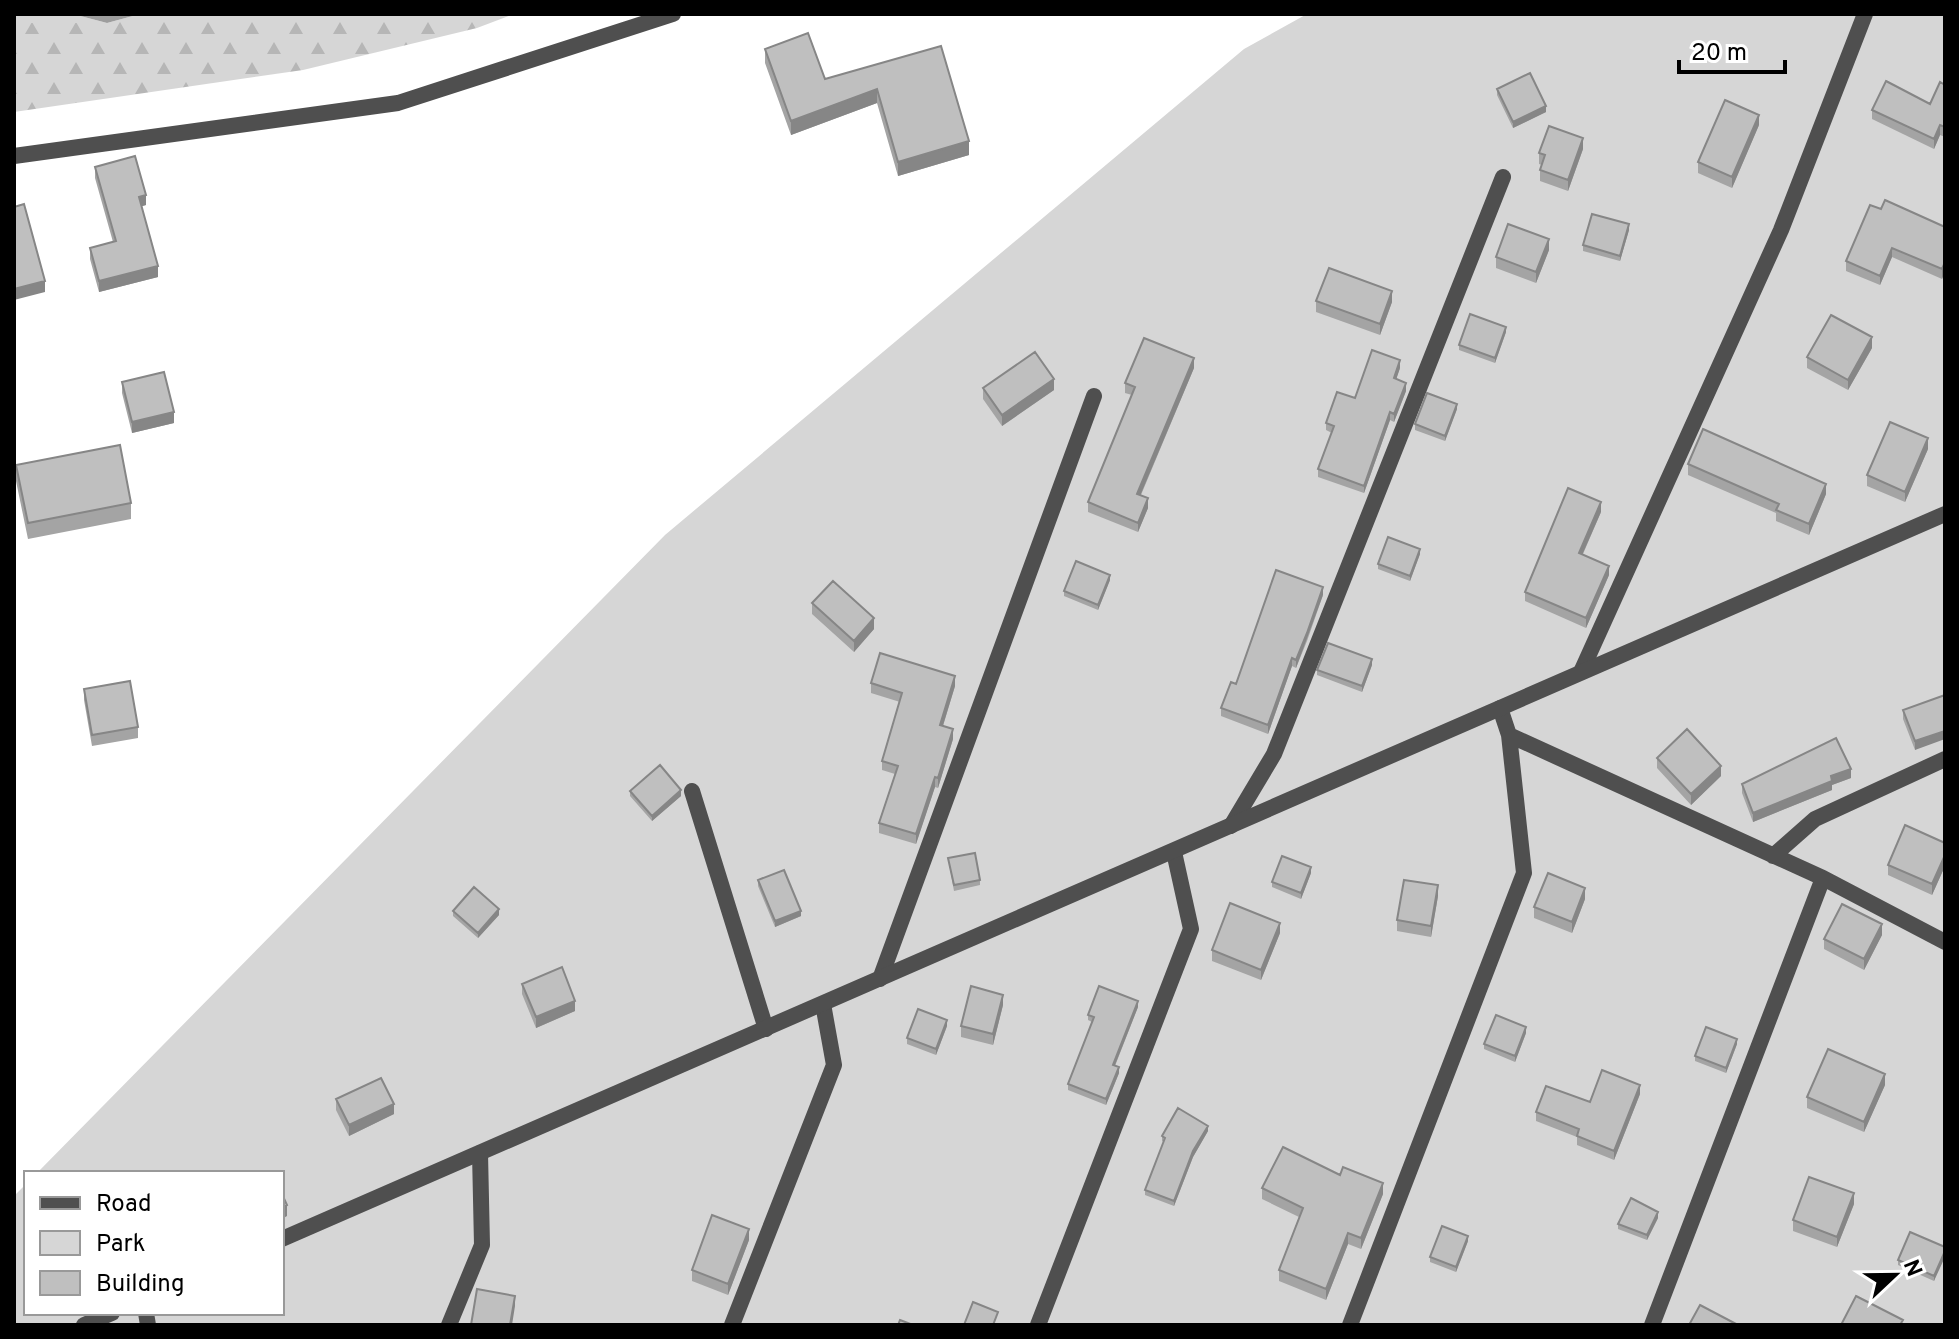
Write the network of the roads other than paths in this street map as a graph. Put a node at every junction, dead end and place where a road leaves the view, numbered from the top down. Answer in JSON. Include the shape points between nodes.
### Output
{"nodes":[{"id":1,"x":673,"y":14,"type":"edge"},
{"id":2,"x":1865,"y":14,"type":"edge"},
{"id":3,"x":14,"y":156,"type":"edge"},
{"id":4,"x":1503,"y":177,"type":"dead end"},
{"id":5,"x":1094,"y":396,"type":"dead end"},
{"id":6,"x":1945,"y":514,"type":"edge"},
{"id":7,"x":1581,"y":672,"type":"junction"},
{"id":8,"x":1500,"y":708,"type":"junction"},
{"id":9,"x":1509,"y":735,"type":"junction"},
{"id":10,"x":1945,"y":759,"type":"edge"},
{"id":11,"x":692,"y":791,"type":"dead end"},
{"id":12,"x":1231,"y":826,"type":"junction"},
{"id":13,"x":1174,"y":852,"type":"junction"},
{"id":14,"x":1773,"y":856,"type":"junction"},
{"id":15,"x":1823,"y":878,"type":"junction"},
{"id":16,"x":1945,"y":942,"type":"edge"},
{"id":17,"x":880,"y":979,"type":"junction"},
{"id":18,"x":823,"y":1004,"type":"junction"},
{"id":19,"x":766,"y":1029,"type":"junction"},
{"id":20,"x":480,"y":1153,"type":"junction"},
{"id":21,"x":284,"y":1238,"type":"edge"},
{"id":22,"x":107,"y":1315,"type":"edge"},
{"id":23,"x":84,"y":1325,"type":"edge"},
{"id":24,"x":449,"y":1325,"type":"edge"},
{"id":25,"x":732,"y":1325,"type":"edge"},
{"id":26,"x":1038,"y":1325,"type":"edge"},
{"id":27,"x":1350,"y":1325,"type":"edge"},
{"id":28,"x":1652,"y":1325,"type":"edge"}],
"edges":[{"from":1,"to":3,"type":"street","via":[[398,103]]},
{"from":2,"to":7,"type":"street","via":[[1781,230]]},
{"from":4,"to":12,"type":"street","via":[[1274,754]]},
{"from":5,"to":17,"type":"street"},
{"from":6,"to":7,"type":"street"},
{"from":7,"to":8,"type":"street"},
{"from":8,"to":9,"type":"street"},
{"from":8,"to":12,"type":"street"},
{"from":9,"to":14,"type":"street"},
{"from":9,"to":27,"type":"street","via":[[1524,873]]},
{"from":10,"to":14,"type":"street","via":[[1815,819]]},
{"from":11,"to":19,"type":"street"},
{"from":12,"to":13,"type":"street"},
{"from":13,"to":17,"type":"street"},
{"from":13,"to":26,"type":"street","via":[[1191,929]]},
{"from":14,"to":15,"type":"street"},
{"from":15,"to":16,"type":"street"},
{"from":15,"to":28,"type":"street"},
{"from":17,"to":18,"type":"street"},
{"from":18,"to":19,"type":"street"},
{"from":18,"to":25,"type":"street","via":[[834,1065]]},
{"from":19,"to":20,"type":"street"},
{"from":20,"to":21,"type":"street"},
{"from":20,"to":24,"type":"street","via":[[482,1245]]},
{"from":22,"to":23,"type":"street"}]}
